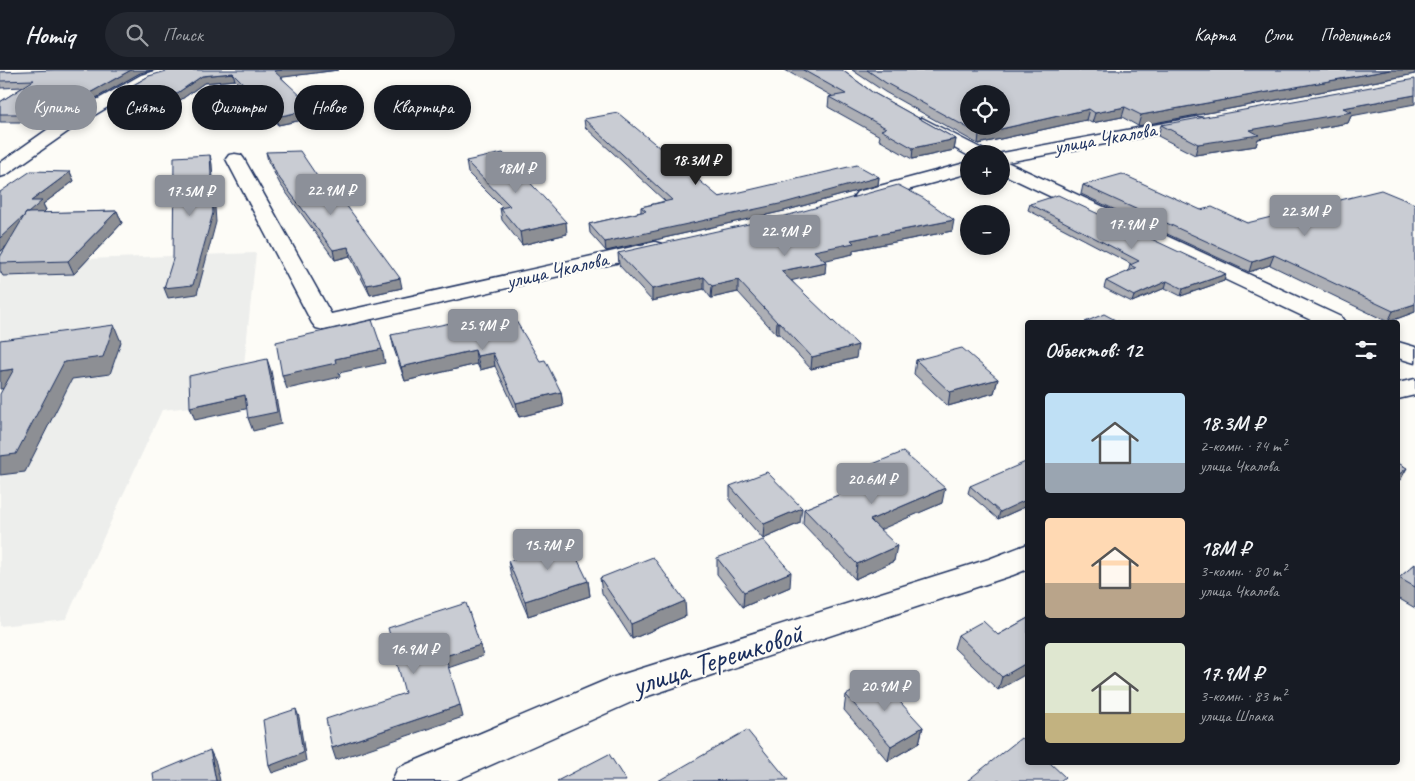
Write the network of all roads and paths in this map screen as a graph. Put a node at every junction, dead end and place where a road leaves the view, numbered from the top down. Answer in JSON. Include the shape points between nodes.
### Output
{"nodes":[{"id":1,"x":153,"y":70,"type":"edge"},
{"id":2,"x":172,"y":70,"type":"edge"},
{"id":3,"x":911,"y":116,"type":"edge"},
{"id":4,"x":1216,"y":119,"type":"edge"},
{"id":5,"x":962,"y":145,"type":"edge"},
{"id":6,"x":1010,"y":156,"type":"edge"},
{"id":7,"x":235,"y":159,"type":"dead end"},
{"id":8,"x":960,"y":170,"type":"edge"},
{"id":9,"x":1010,"y":170,"type":"edge"},
{"id":10,"x":0,"y":171,"type":"edge"},
{"id":11,"x":845,"y":202,"type":"edge"},
{"id":12,"x":672,"y":244,"type":"edge"},
{"id":13,"x":1329,"y":320,"type":"edge"},
{"id":14,"x":1400,"y":350,"type":"edge"},
{"id":15,"x":1415,"y":356,"type":"edge"},
{"id":16,"x":1415,"y":387,"type":"edge"},
{"id":17,"x":1400,"y":391,"type":"edge"},
{"id":18,"x":1025,"y":556,"type":"edge"},
{"id":19,"x":412,"y":781,"type":"edge"}],
"edges":[{"from":1,"to":2,"type":"street"},
{"from":2,"to":10,"type":"street","via":[[146,78],[67,124]]},
{"from":3,"to":5,"type":"street"},
{"from":4,"to":6,"type":"street","name":"улица Чкалова"},
{"from":7,"to":12,"type":"street","name":"улица Чкалова","via":[[324,323]]},
{"from":8,"to":11,"type":"street"},
{"from":9,"to":13,"type":"street"},
{"from":14,"to":15,"type":"street"},
{"from":16,"to":17,"type":"street"},
{"from":18,"to":19,"type":"street","name":"улица Терешковой","via":[[1002,567],[624,689]]}]}
